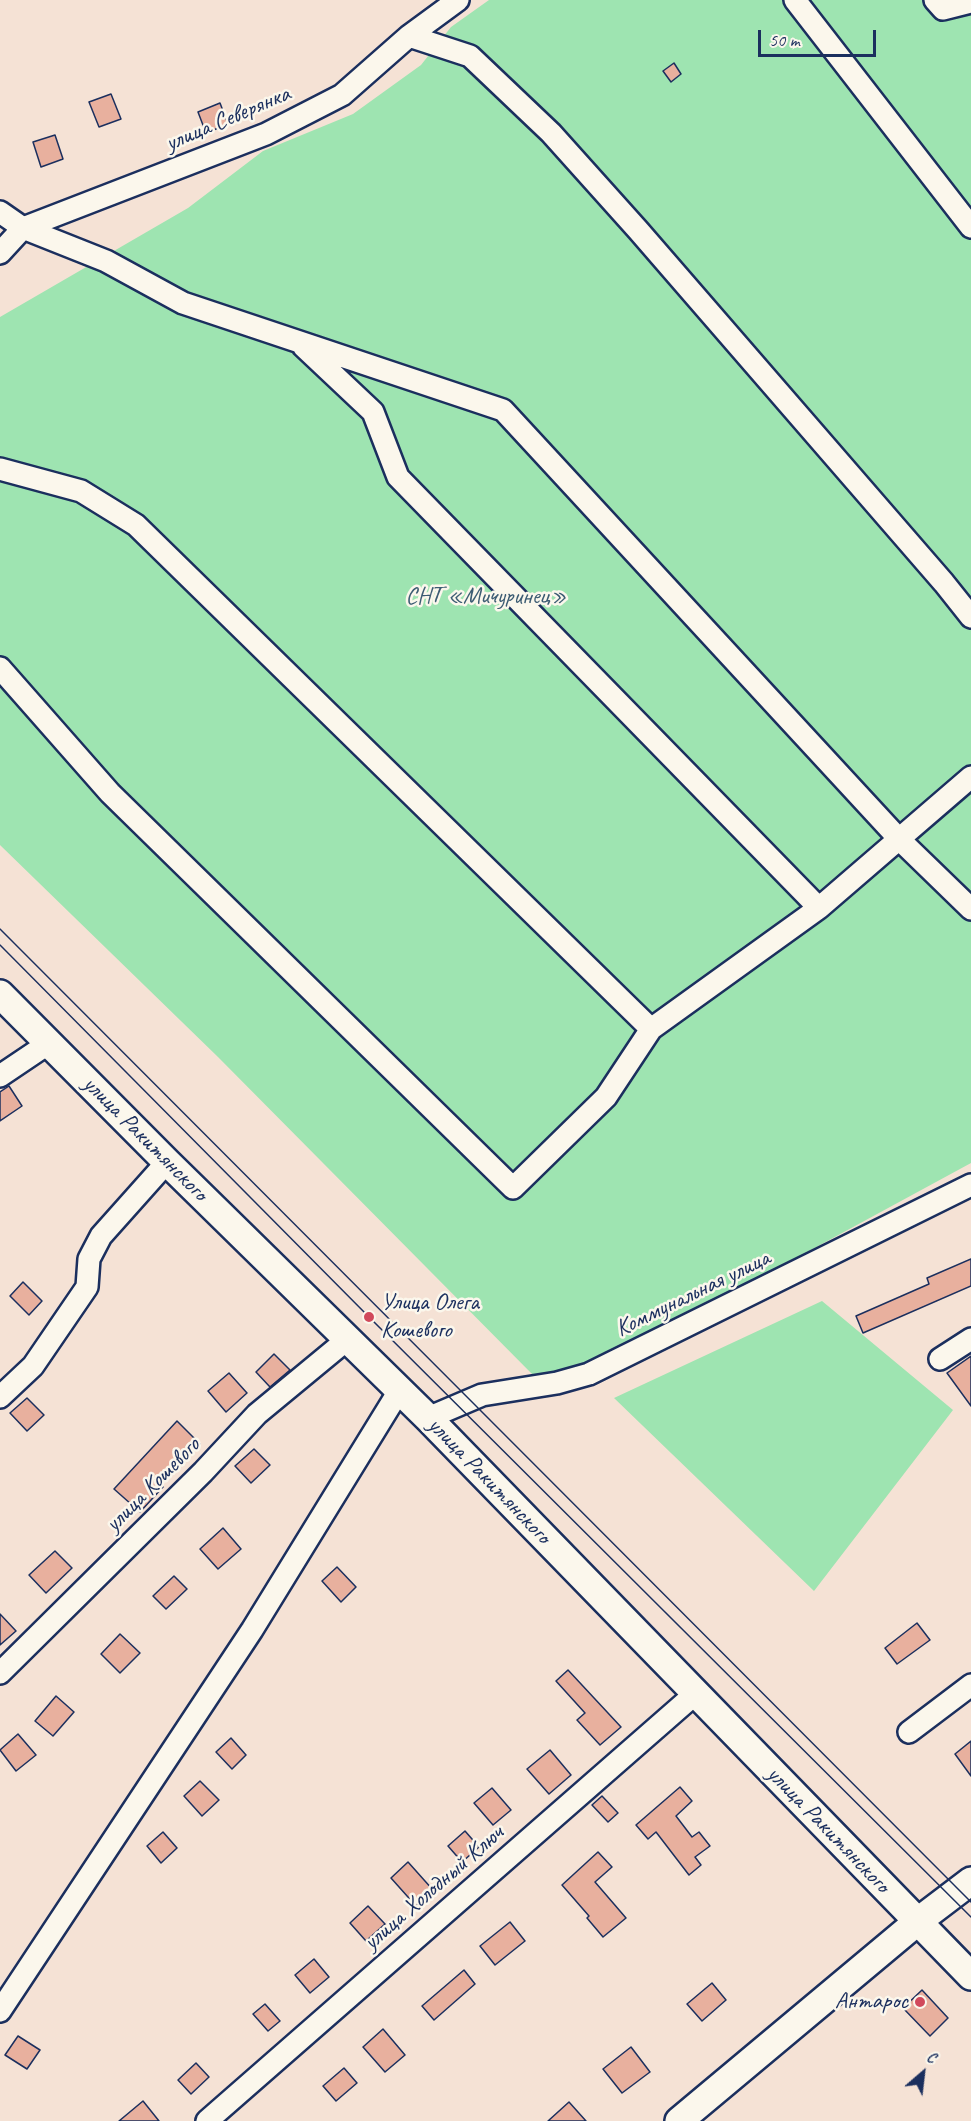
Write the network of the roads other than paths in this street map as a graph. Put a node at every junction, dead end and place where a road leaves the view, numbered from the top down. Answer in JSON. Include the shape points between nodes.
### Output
{"nodes":[{"id":1,"x":458,"y":0,"type":"edge"},
{"id":2,"x":795,"y":0,"type":"edge"},
{"id":3,"x":935,"y":0,"type":"edge"},
{"id":4,"x":971,"y":2,"type":"edge"},
{"id":5,"x":409,"y":36,"type":"junction"},
{"id":6,"x":0,"y":212,"type":"edge"},
{"id":7,"x":971,"y":227,"type":"edge"},
{"id":8,"x":23,"y":228,"type":"junction"},
{"id":9,"x":0,"y":253,"type":"edge"},
{"id":10,"x":300,"y":343,"type":"junction"},
{"id":11,"x":0,"y":469,"type":"edge"},
{"id":12,"x":971,"y":616,"type":"edge"},
{"id":13,"x":0,"y":668,"type":"edge"},
{"id":14,"x":971,"y":777,"type":"edge"},
{"id":15,"x":900,"y":840,"type":"junction"},
{"id":16,"x":819,"y":908,"type":"junction"},
{"id":17,"x":971,"y":909,"type":"edge"},
{"id":18,"x":0,"y":994,"type":"edge"},
{"id":19,"x":651,"y":1029,"type":"junction"},
{"id":20,"x":49,"y":1043,"type":"junction"},
{"id":21,"x":0,"y":1076,"type":"edge"},
{"id":22,"x":167,"y":1162,"type":"junction"},
{"id":23,"x":971,"y":1185,"type":"edge"},
{"id":24,"x":349,"y":1338,"type":"junction"},
{"id":25,"x":971,"y":1340,"type":"edge"},
{"id":26,"x":940,"y":1359,"type":"dead end"},
{"id":27,"x":399,"y":1391,"type":"junction"},
{"id":28,"x":0,"y":1397,"type":"edge"},
{"id":29,"x":428,"y":1418,"type":"junction"},
{"id":30,"x":0,"y":1673,"type":"edge"},
{"id":31,"x":971,"y":1685,"type":"edge"},
{"id":32,"x":695,"y":1694,"type":"junction"},
{"id":33,"x":909,"y":1732,"type":"dead end"},
{"id":34,"x":971,"y":1881,"type":"edge"},
{"id":35,"x":917,"y":1922,"type":"junction"},
{"id":36,"x":971,"y":1976,"type":"edge"},
{"id":37,"x":0,"y":2011,"type":"edge"},
{"id":38,"x":207,"y":2121,"type":"edge"},
{"id":39,"x":679,"y":2121,"type":"edge"}],
"edges":[{"from":1,"to":5,"type":"street","name":"улица Северянка"},
{"from":2,"to":7,"type":"street"},
{"from":3,"to":4,"type":"street","via":[[944,9]]},
{"from":5,"to":8,"type":"street","name":"улица Северянка","via":[[342,95],[266,134]]},
{"from":5,"to":12,"type":"street","via":[[470,56],[550,134],[638,230]]},
{"from":6,"to":8,"type":"street"},
{"from":8,"to":9,"type":"street","name":"улица Северянка"},
{"from":8,"to":10,"type":"street","via":[[105,261],[183,303]]},
{"from":10,"to":15,"type":"street","via":[[503,410]]},
{"from":10,"to":16,"type":"street","via":[[373,412],[398,477]]},
{"from":11,"to":19,"type":"street","via":[[81,490],[136,525]]},
{"from":13,"to":19,"type":"street","via":[[110,793],[513,1188],[606,1097]]},
{"from":14,"to":15,"type":"street"},
{"from":15,"to":16,"type":"street"},
{"from":15,"to":17,"type":"street"},
{"from":16,"to":19,"type":"street"},
{"from":18,"to":20,"type":"main road","name":"улица Ракитянского"},
{"from":20,"to":21,"type":"street"},
{"from":20,"to":22,"type":"main road","name":"улица Ракитянского"},
{"from":22,"to":24,"type":"main road","name":"улица Ракитянского"},
{"from":22,"to":28,"type":"street","via":[[101,1236],[89,1259],[87,1287],[33,1366]]},
{"from":23,"to":29,"type":"street","name":"Коммунальная улица","via":[[589,1374],[482,1395]]},
{"from":24,"to":27,"type":"main road","name":"улица Ракитянского"},
{"from":24,"to":30,"type":"street","name":"улица Кошевого","via":[[257,1414]]},
{"from":25,"to":26,"type":"street"},
{"from":27,"to":29,"type":"main road","name":"улица Ракитянского"},
{"from":27,"to":37,"type":"street","via":[[252,1629]]},
{"from":29,"to":32,"type":"main road","name":"улица Ракитянского"},
{"from":31,"to":33,"type":"street"},
{"from":32,"to":35,"type":"main road","name":"улица Ракитянского"},
{"from":32,"to":38,"type":"street","name":"улица Холодный Ключ"},
{"from":34,"to":35,"type":"main road"},
{"from":35,"to":36,"type":"main road","name":"улица Ракитянского"},
{"from":35,"to":39,"type":"main road"}]}
